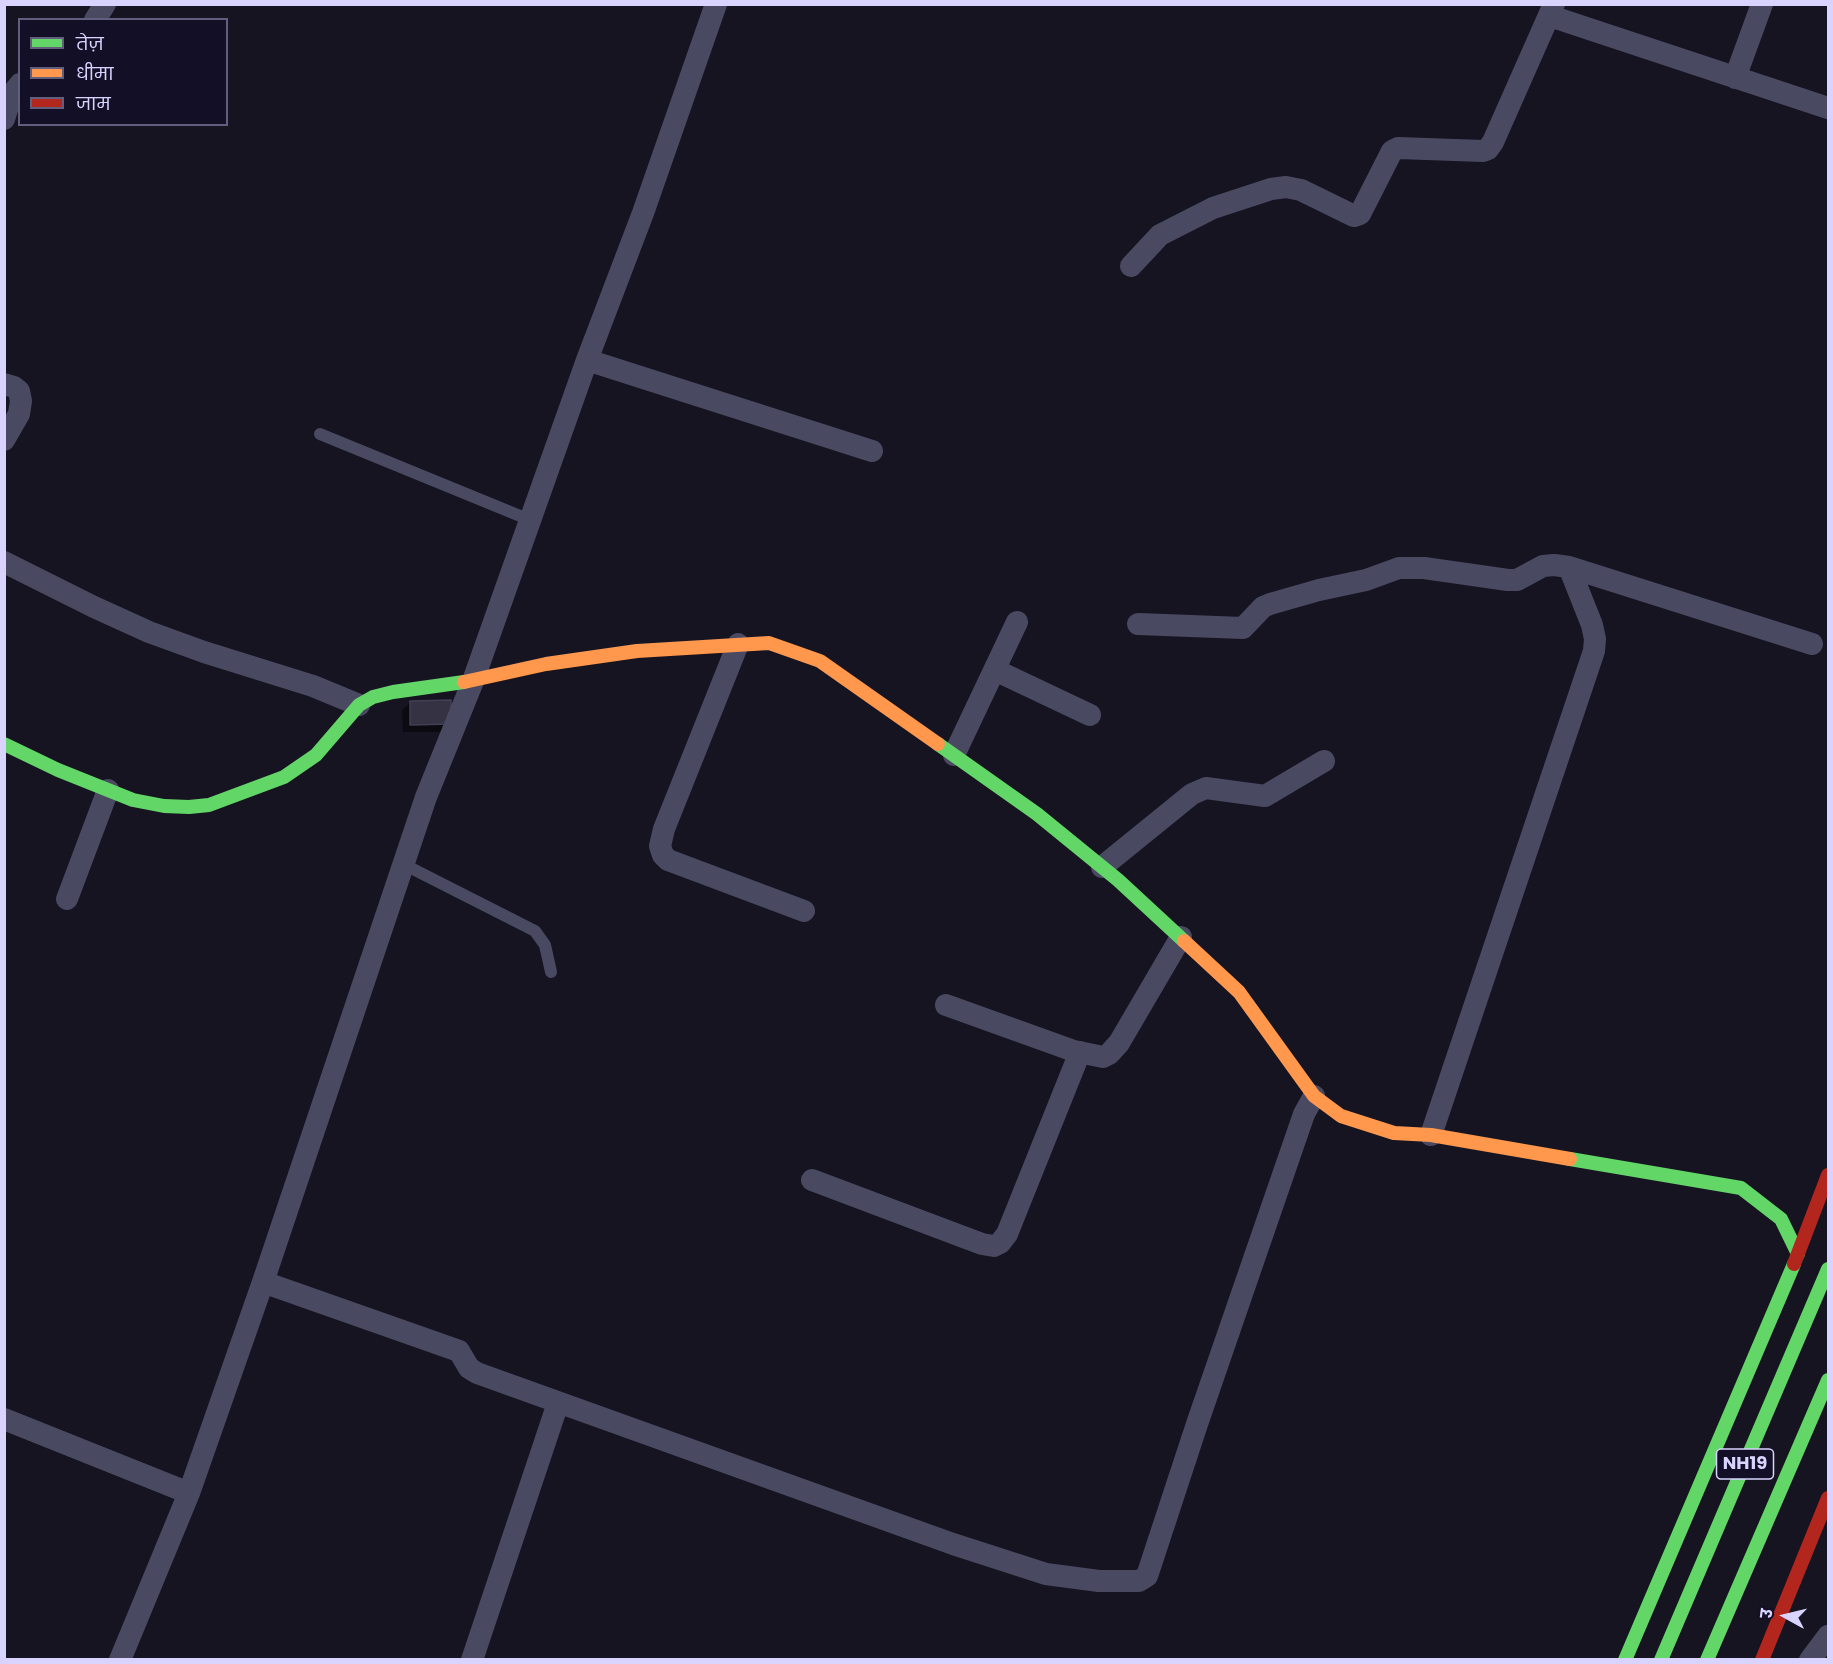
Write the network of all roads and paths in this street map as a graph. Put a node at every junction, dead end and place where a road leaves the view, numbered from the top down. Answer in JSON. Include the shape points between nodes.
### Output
{"nodes":[{"id":1,"x":105,"y":4,"type":"edge"},
{"id":2,"x":716,"y":4,"type":"edge"},
{"id":3,"x":1762,"y":4,"type":"edge"},
{"id":4,"x":1552,"y":10,"type":"edge"},
{"id":5,"x":96,"y":18,"type":"edge"},
{"id":6,"x":1735,"y":78,"type":"junction"},
{"id":7,"x":12,"y":90,"type":"edge"},
{"id":8,"x":1828,"y":108,"type":"edge"},
{"id":9,"x":4,"y":119,"type":"edge"},
{"id":10,"x":1131,"y":266,"type":"dead end"},
{"id":11,"x":586,"y":360,"type":"junction"},
{"id":12,"x":4,"y":384,"type":"edge"},
{"id":13,"x":320,"y":434,"type":"dead end"},
{"id":14,"x":4,"y":440,"type":"edge"},
{"id":15,"x":872,"y":451,"type":"dead end"},
{"id":16,"x":530,"y":520,"type":"junction"},
{"id":17,"x":4,"y":562,"type":"edge"},
{"id":18,"x":1569,"y":567,"type":"junction"},
{"id":19,"x":1017,"y":622,"type":"dead end"},
{"id":20,"x":1138,"y":624,"type":"dead end"},
{"id":21,"x":738,"y":644,"type":"junction"},
{"id":22,"x":1812,"y":644,"type":"dead end"},
{"id":23,"x":995,"y":670,"type":"junction"},
{"id":24,"x":474,"y":681,"type":"junction"},
{"id":25,"x":359,"y":705,"type":"junction"},
{"id":26,"x":1090,"y":715,"type":"dead end"},
{"id":27,"x":4,"y":744,"type":"edge"},
{"id":28,"x":954,"y":755,"type":"junction"},
{"id":29,"x":1324,"y":761,"type":"dead end"},
{"id":30,"x":108,"y":790,"type":"junction"},
{"id":31,"x":404,"y":864,"type":"junction"},
{"id":32,"x":1102,"y":867,"type":"junction"},
{"id":33,"x":67,"y":899,"type":"dead end"},
{"id":34,"x":804,"y":911,"type":"dead end"},
{"id":35,"x":1181,"y":937,"type":"junction"},
{"id":36,"x":551,"y":972,"type":"dead end"},
{"id":37,"x":946,"y":1005,"type":"dead end"},
{"id":38,"x":1080,"y":1052,"type":"junction"},
{"id":39,"x":1314,"y":1096,"type":"junction"},
{"id":40,"x":1431,"y":1136,"type":"junction"},
{"id":41,"x":1828,"y":1175,"type":"edge"},
{"id":42,"x":812,"y":1180,"type":"dead end"},
{"id":43,"x":1798,"y":1254,"type":"junction"},
{"id":44,"x":1828,"y":1269,"type":"edge"},
{"id":45,"x":263,"y":1282,"type":"junction"},
{"id":46,"x":1828,"y":1380,"type":"edge"},
{"id":47,"x":558,"y":1403,"type":"junction"},
{"id":48,"x":4,"y":1419,"type":"edge"},
{"id":49,"x":189,"y":1493,"type":"junction"},
{"id":50,"x":1828,"y":1498,"type":"edge"},
{"id":51,"x":1828,"y":1636,"type":"edge"},
{"id":52,"x":1629,"y":1658,"type":"edge"},
{"id":53,"x":120,"y":1659,"type":"edge"},
{"id":54,"x":472,"y":1659,"type":"edge"},
{"id":55,"x":1661,"y":1659,"type":"edge"},
{"id":56,"x":1707,"y":1659,"type":"edge"},
{"id":57,"x":1762,"y":1659,"type":"edge"},
{"id":58,"x":1810,"y":1659,"type":"edge"}],
"edges":[{"from":1,"to":5,"type":"street"},
{"from":2,"to":11,"type":"street","via":[[643,213]]},
{"from":3,"to":6,"type":"street"},
{"from":4,"to":6,"type":"street"},
{"from":4,"to":10,"type":"street","via":[[1488,149],[1408,147],[1392,151],[1360,214],[1354,216],[1301,190],[1286,187],[1213,208],[1160,235]]},
{"from":6,"to":8,"type":"street"},
{"from":7,"to":9,"type":"street"},
{"from":11,"to":15,"type":"street"},
{"from":11,"to":16,"type":"street"},
{"from":12,"to":14,"type":"street","via":[[19,391],[21,401],[19,414]]},
{"from":13,"to":16,"type":"lane"},
{"from":16,"to":24,"type":"street"},
{"from":17,"to":25,"type":"street","via":[[149,632]]},
{"from":18,"to":20,"type":"street","via":[[1543,566],[1517,580],[1399,568],[1270,604],[1243,628]]},
{"from":18,"to":22,"type":"street"},
{"from":18,"to":40,"type":"street","via":[[1592,625],[1594,651]]},
{"from":19,"to":23,"type":"street"},
{"from":21,"to":24,"type":"main road","via":[[637,651],[558,662]]},
{"from":21,"to":28,"type":"main road","via":[[769,643],[820,661]]},
{"from":21,"to":34,"type":"street","via":[[660,846],[668,860]]},
{"from":23,"to":26,"type":"street"},
{"from":23,"to":28,"type":"street"},
{"from":24,"to":25,"type":"main road","via":[[393,692]]},
{"from":24,"to":31,"type":"street","via":[[426,797]]},
{"from":25,"to":30,"type":"main road","via":[[316,755],[284,777],[209,805],[164,806]]},
{"from":27,"to":30,"type":"main road"},
{"from":28,"to":32,"type":"main road","via":[[1037,814]]},
{"from":29,"to":32,"type":"street","via":[[1265,796],[1213,788],[1192,794]]},
{"from":30,"to":33,"type":"street"},
{"from":31,"to":36,"type":"lane","via":[[535,931],[545,945]]},
{"from":31,"to":45,"type":"street"},
{"from":32,"to":35,"type":"main road"},
{"from":35,"to":38,"type":"street","via":[[1119,1043],[1109,1054],[1097,1057]]},
{"from":35,"to":39,"type":"main road","via":[[1239,993]]},
{"from":37,"to":38,"type":"street"},
{"from":38,"to":42,"type":"street","via":[[1007,1234],[994,1246]]},
{"from":39,"to":40,"type":"main road","via":[[1341,1116],[1394,1133]]},
{"from":39,"to":47,"type":"street","via":[[1288,1158],[1147,1576],[1139,1581],[1099,1581],[1047,1574]]},
{"from":40,"to":43,"type":"main road","via":[[1741,1188],[1781,1219]]},
{"from":41,"to":43,"type":"main road"},
{"from":43,"to":52,"type":"main road"},
{"from":44,"to":55,"type":"main road","number":"NH19"},
{"from":45,"to":47,"type":"street","via":[[459,1352],[472,1371]]},
{"from":45,"to":49,"type":"street"},
{"from":46,"to":56,"type":"main road","number":"NH19"},
{"from":47,"to":54,"type":"street"},
{"from":48,"to":49,"type":"street"},
{"from":49,"to":53,"type":"street"},
{"from":50,"to":57,"type":"main road"},
{"from":51,"to":58,"type":"street"}]}
